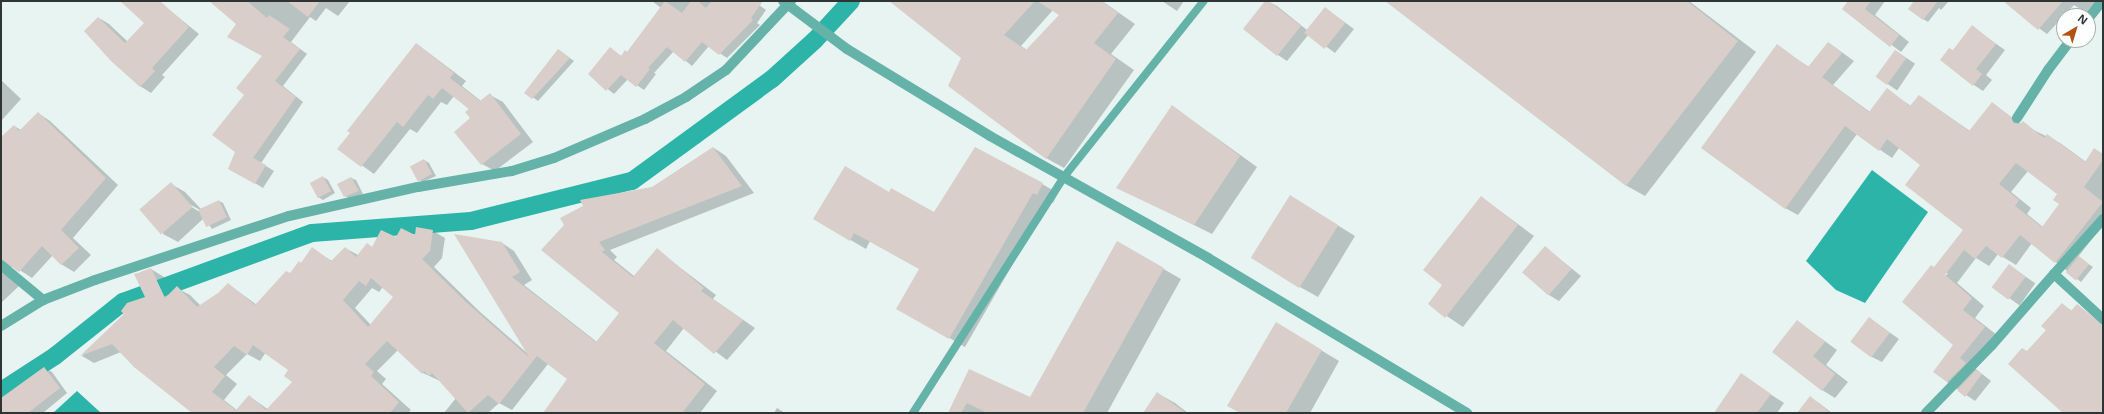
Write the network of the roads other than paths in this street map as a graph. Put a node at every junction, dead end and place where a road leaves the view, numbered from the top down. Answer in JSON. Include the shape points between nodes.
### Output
{"nodes":[{"id":1,"x":1204,"y":1,"type":"edge"},
{"id":2,"x":787,"y":2,"type":"edge"},
{"id":3,"x":2065,"y":48,"type":"edge"},
{"id":4,"x":2017,"y":118,"type":"dead end"},
{"id":5,"x":1063,"y":178,"type":"junction"},
{"id":6,"x":2103,"y":219,"type":"edge"},
{"id":7,"x":1,"y":265,"type":"edge"},
{"id":8,"x":2054,"y":274,"type":"junction"},
{"id":9,"x":42,"y":300,"type":"junction"},
{"id":10,"x":2103,"y":318,"type":"edge"},
{"id":11,"x":1,"y":326,"type":"edge"},
{"id":12,"x":913,"y":413,"type":"edge"},
{"id":13,"x":1467,"y":413,"type":"edge"},
{"id":14,"x":1926,"y":413,"type":"edge"}],
"edges":[{"from":1,"to":5,"type":"lane"},
{"from":2,"to":5,"type":"street","via":[[846,49]]},
{"from":2,"to":9,"type":"street","via":[[726,70],[686,97],[645,119],[554,158],[512,171],[418,187],[290,216],[176,251]]},
{"from":3,"to":4,"type":"street"},
{"from":5,"to":12,"type":"lane"},
{"from":5,"to":13,"type":"street","via":[[1208,258]]},
{"from":6,"to":8,"type":"street"},
{"from":7,"to":9,"type":"street"},
{"from":8,"to":10,"type":"street"},
{"from":8,"to":14,"type":"street","via":[[1992,345]]},
{"from":9,"to":11,"type":"street"}]}
